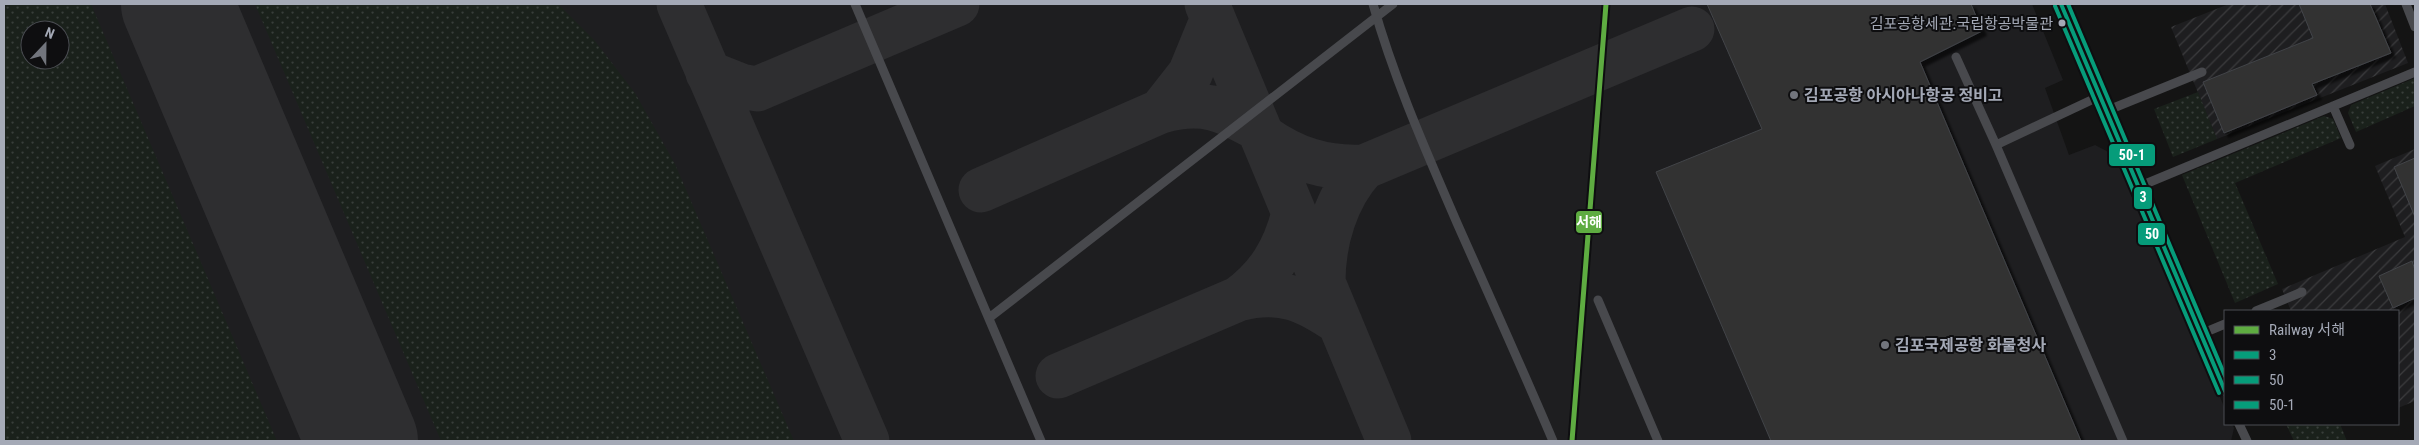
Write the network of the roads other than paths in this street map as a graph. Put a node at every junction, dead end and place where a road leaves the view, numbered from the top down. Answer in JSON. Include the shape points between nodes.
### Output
{"nodes":[{"id":1,"x":855,"y":4,"type":"edge"},
{"id":2,"x":1373,"y":4,"type":"edge"},
{"id":3,"x":1393,"y":4,"type":"edge"},
{"id":4,"x":2060,"y":4,"type":"edge"},
{"id":5,"x":2406,"y":4,"type":"edge"},
{"id":6,"x":1376,"y":17,"type":"junction"},
{"id":7,"x":2415,"y":27,"type":"edge"},
{"id":8,"x":1956,"y":57,"type":"dead end"},
{"id":9,"x":2202,"y":72,"type":"dead end"},
{"id":10,"x":2415,"y":72,"type":"edge"},
{"id":11,"x":2100,"y":96,"type":"junction"},
{"id":12,"x":2333,"y":106,"type":"junction"},
{"id":13,"x":2106,"y":111,"type":"junction"},
{"id":14,"x":1996,"y":145,"type":"junction"},
{"id":15,"x":2350,"y":145,"type":"dead end"},
{"id":16,"x":2138,"y":187,"type":"junction"},
{"id":17,"x":2302,"y":292,"type":"dead end"},
{"id":18,"x":1598,"y":300,"type":"dead end"},
{"id":19,"x":2258,"y":310,"type":"edge"},
{"id":20,"x":989,"y":318,"type":"junction"},
{"id":21,"x":2224,"y":324,"type":"edge"},
{"id":22,"x":2201,"y":334,"type":"junction"},
{"id":23,"x":2224,"y":389,"type":"edge"},
{"id":24,"x":2239,"y":425,"type":"edge"},
{"id":25,"x":1041,"y":441,"type":"edge"},
{"id":26,"x":1553,"y":441,"type":"edge"},
{"id":27,"x":1658,"y":441,"type":"edge"},
{"id":28,"x":2123,"y":441,"type":"edge"},
{"id":29,"x":2247,"y":441,"type":"edge"}],
"edges":[{"from":1,"to":20,"type":"lane"},
{"from":2,"to":6,"type":"lane"},
{"from":3,"to":6,"type":"lane"},
{"from":4,"to":11,"type":"lane"},
{"from":5,"to":7,"type":"lane"},
{"from":6,"to":20,"type":"lane"},
{"from":6,"to":26,"type":"lane","via":[[1422,142]]},
{"from":8,"to":14,"type":"lane"},
{"from":9,"to":13,"type":"lane"},
{"from":10,"to":12,"type":"lane"},
{"from":11,"to":13,"type":"lane"},
{"from":11,"to":14,"type":"lane"},
{"from":12,"to":15,"type":"lane"},
{"from":12,"to":16,"type":"lane"},
{"from":13,"to":16,"type":"lane"},
{"from":14,"to":28,"type":"lane"},
{"from":16,"to":22,"type":"lane"},
{"from":17,"to":19,"type":"lane"},
{"from":18,"to":27,"type":"lane"},
{"from":20,"to":25,"type":"lane"},
{"from":21,"to":22,"type":"lane"},
{"from":22,"to":23,"type":"lane"},
{"from":24,"to":29,"type":"lane"}]}
